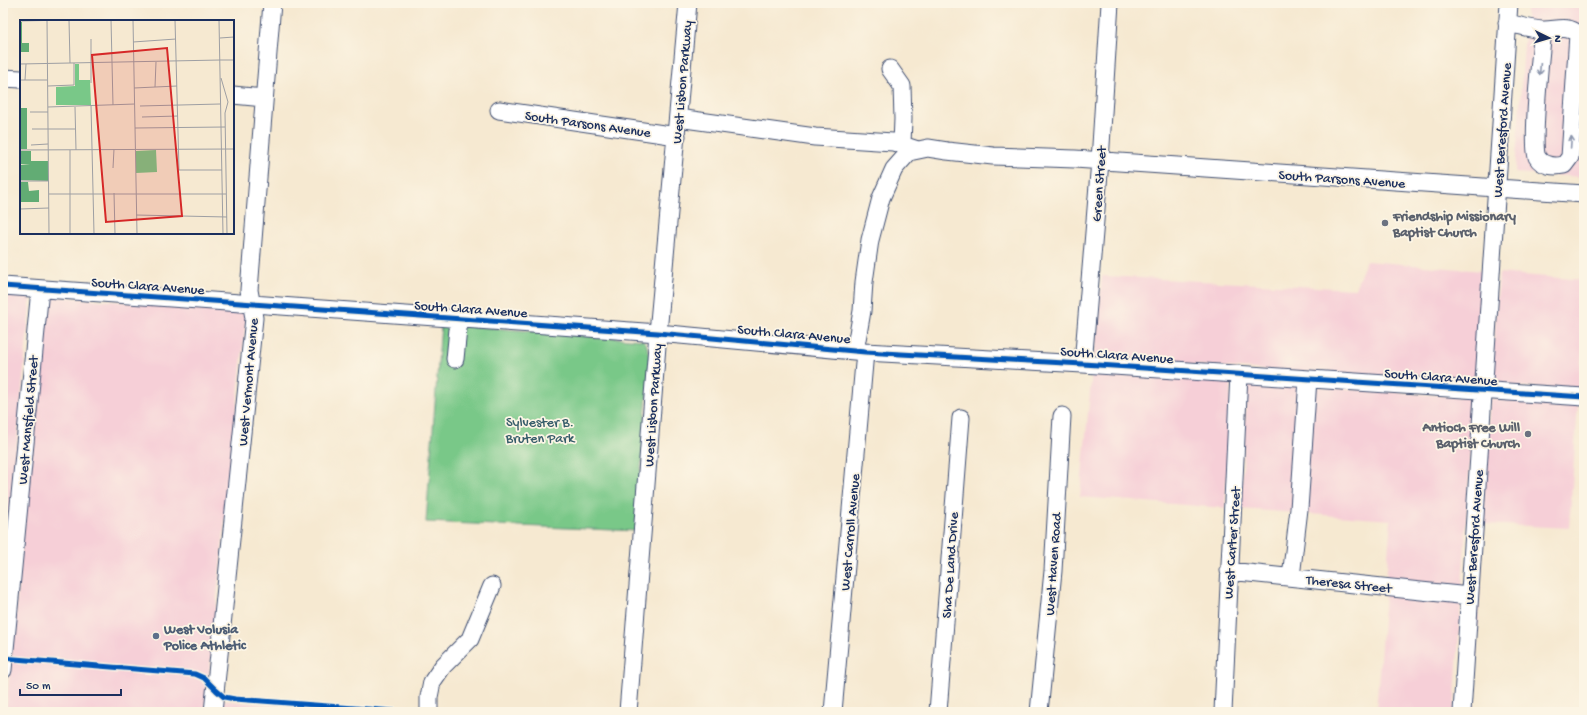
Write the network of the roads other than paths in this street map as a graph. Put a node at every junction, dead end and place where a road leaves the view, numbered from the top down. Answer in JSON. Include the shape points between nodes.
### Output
{"nodes":[{"id":1,"x":272,"y":3,"type":"edge"},
{"id":2,"x":688,"y":3,"type":"edge"},
{"id":3,"x":1110,"y":3,"type":"edge"},
{"id":4,"x":1508,"y":3,"type":"edge"},
{"id":5,"x":1507,"y":23,"type":"junction"},
{"id":6,"x":1543,"y":30,"type":"junction"},
{"id":7,"x":890,"y":69,"type":"dead end"},
{"id":8,"x":3,"y":78,"type":"edge"},
{"id":9,"x":20,"y":79,"type":"edge"},
{"id":10,"x":234,"y":95,"type":"edge"},
{"id":11,"x":264,"y":98,"type":"junction"},
{"id":12,"x":499,"y":110,"type":"dead end"},
{"id":13,"x":678,"y":118,"type":"junction"},
{"id":14,"x":677,"y":136,"type":"junction"},
{"id":15,"x":902,"y":144,"type":"junction"},
{"id":16,"x":918,"y":150,"type":"junction"},
{"id":17,"x":1100,"y":161,"type":"junction"},
{"id":18,"x":1497,"y":188,"type":"junction"},
{"id":19,"x":1584,"y":194,"type":"edge"},
{"id":20,"x":3,"y":286,"type":"edge"},
{"id":21,"x":40,"y":289,"type":"junction"},
{"id":22,"x":252,"y":304,"type":"junction"},
{"id":23,"x":459,"y":319,"type":"junction"},
{"id":24,"x":658,"y":333,"type":"junction"},
{"id":25,"x":860,"y":351,"type":"junction"},
{"id":26,"x":455,"y":359,"type":"dead end"},
{"id":27,"x":1083,"y":364,"type":"junction"},
{"id":28,"x":1239,"y":374,"type":"junction"},
{"id":29,"x":1308,"y":379,"type":"junction"},
{"id":30,"x":1482,"y":392,"type":"junction"},
{"id":31,"x":1584,"y":397,"type":"edge"},
{"id":32,"x":1062,"y":416,"type":"dead end"},
{"id":33,"x":961,"y":418,"type":"dead end"},
{"id":34,"x":1229,"y":571,"type":"junction"},
{"id":35,"x":1291,"y":577,"type":"junction"},
{"id":36,"x":492,"y":586,"type":"dead end"},
{"id":37,"x":1469,"y":596,"type":"junction"},
{"id":38,"x":3,"y":670,"type":"edge"},
{"id":39,"x":213,"y":712,"type":"edge"},
{"id":40,"x":429,"y":712,"type":"edge"},
{"id":41,"x":628,"y":712,"type":"edge"},
{"id":42,"x":833,"y":712,"type":"edge"},
{"id":43,"x":938,"y":712,"type":"edge"},
{"id":44,"x":1039,"y":712,"type":"edge"},
{"id":45,"x":1223,"y":712,"type":"edge"},
{"id":46,"x":1462,"y":712,"type":"edge"}],
"edges":[{"from":1,"to":11,"type":"street","name":"West Vermont Avenue"},
{"from":2,"to":13,"type":"street","name":"West Lisbon Parkway"},
{"from":3,"to":17,"type":"street","name":"Green Street"},
{"from":4,"to":5,"type":"street","name":"West Beresford Avenue"},
{"from":5,"to":6,"type":"street"},
{"from":5,"to":18,"type":"street","name":"West Beresford Avenue"},
{"from":6,"to":6,"type":"street","one_way":true,"via":[[1536,119],[1536,155],[1541,163],[1555,167],[1564,165],[1570,157],[1578,34],[1572,29]]},
{"from":7,"to":15,"type":"street","via":[[902,86]]},
{"from":8,"to":9,"type":"street"},
{"from":10,"to":11,"type":"street"},
{"from":11,"to":22,"type":"street","name":"West Vermont Avenue","via":[[249,290]]},
{"from":12,"to":14,"type":"street","name":"South Parsons Avenue"},
{"from":13,"to":14,"type":"street","name":"West Lisbon Parkway"},
{"from":13,"to":15,"type":"street","via":[[815,137]]},
{"from":14,"to":24,"type":"street","name":"West Lisbon Parkway"},
{"from":15,"to":16,"type":"street"},
{"from":16,"to":17,"type":"street","name":"South Parsons Avenue","via":[[928,148],[993,156]]},
{"from":16,"to":25,"type":"street","name":"West Carroll Avenue","via":[[909,152],[894,169],[881,198],[870,240],[864,282]]},
{"from":17,"to":18,"type":"street","name":"South Parsons Avenue"},
{"from":17,"to":27,"type":"street","name":"Green Street"},
{"from":18,"to":19,"type":"street","name":"South Parsons Avenue"},
{"from":18,"to":30,"type":"street","name":"West Beresford Avenue"},
{"from":20,"to":21,"type":"street","name":"South Clara Avenue"},
{"from":21,"to":22,"type":"street","name":"South Clara Avenue"},
{"from":21,"to":38,"type":"street","name":"West Mansfield Street"},
{"from":22,"to":23,"type":"street","name":"South Clara Avenue"},
{"from":22,"to":39,"type":"street","name":"West Vermont Avenue","via":[[254,318]]},
{"from":23,"to":24,"type":"street","name":"South Clara Avenue"},
{"from":23,"to":26,"type":"street"},
{"from":24,"to":25,"type":"street","name":"South Clara Avenue"},
{"from":24,"to":41,"type":"street","name":"West Lisbon Parkway"},
{"from":25,"to":27,"type":"street","name":"South Clara Avenue"},
{"from":25,"to":42,"type":"street","name":"West Carroll Avenue"},
{"from":27,"to":28,"type":"street","name":"South Clara Avenue"},
{"from":28,"to":29,"type":"street","name":"South Clara Avenue"},
{"from":28,"to":34,"type":"street","name":"West Carter Street"},
{"from":29,"to":30,"type":"street","name":"South Clara Avenue"},
{"from":29,"to":35,"type":"street","via":[[1299,509]]},
{"from":30,"to":31,"type":"street","name":"South Clara Avenue"},
{"from":30,"to":37,"type":"street","name":"West Beresford Avenue"},
{"from":32,"to":44,"type":"street","name":"West Haven Road","via":[[1053,571]]},
{"from":33,"to":43,"type":"street","name":"Sha De Land Drive"},
{"from":34,"to":35,"type":"street","name":"Theresa Street"},
{"from":34,"to":45,"type":"street","name":"West Carter Street"},
{"from":35,"to":37,"type":"street","name":"Theresa Street"},
{"from":36,"to":40,"type":"street","via":[[470,639],[443,666],[432,682]]},
{"from":37,"to":46,"type":"street","name":"West Beresford Avenue"}]}
